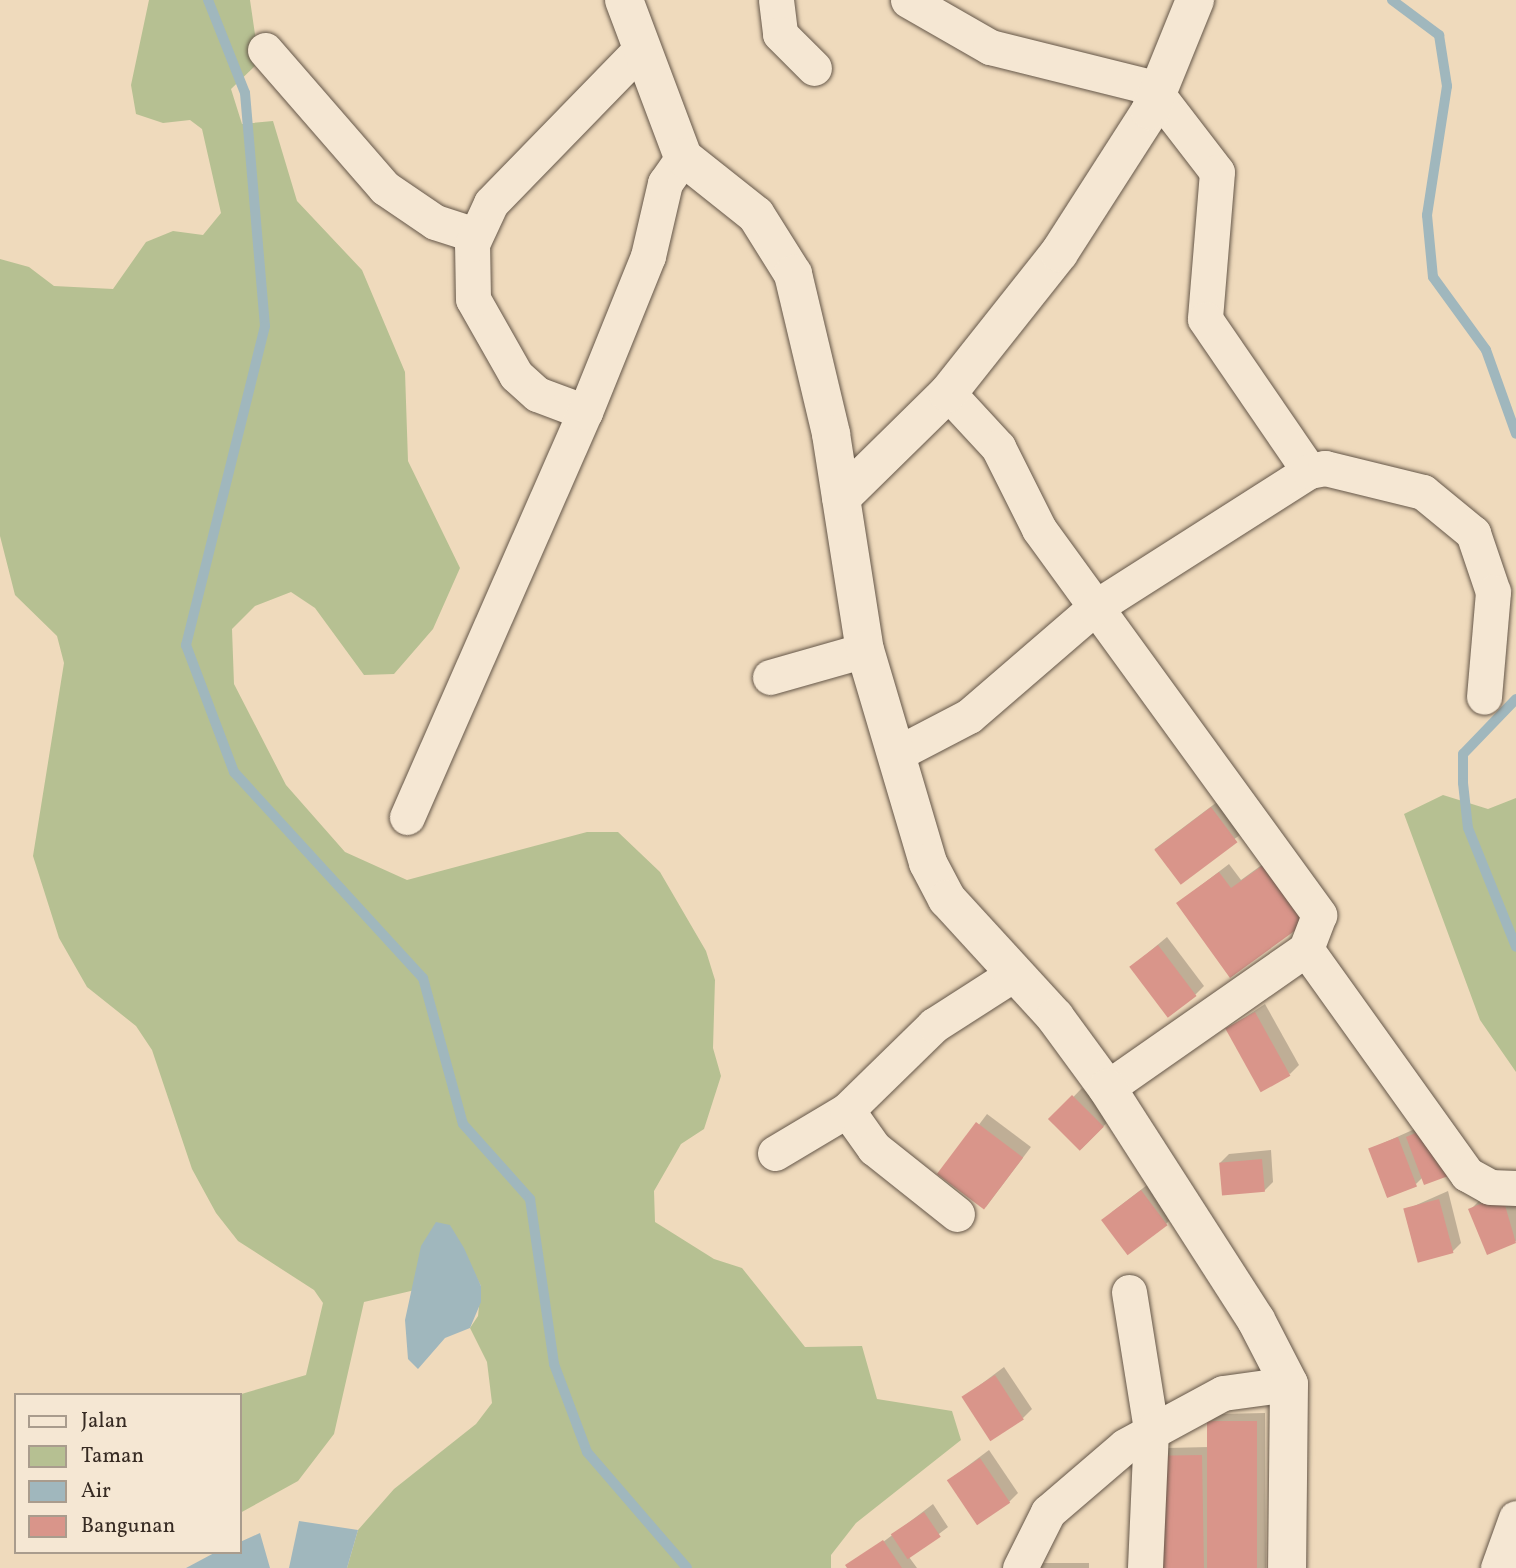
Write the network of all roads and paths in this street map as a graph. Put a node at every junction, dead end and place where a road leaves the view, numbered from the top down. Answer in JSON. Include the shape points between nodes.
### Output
{"nodes":[{"id":1,"x":624,"y":0,"type":"edge"},
{"id":2,"x":776,"y":0,"type":"edge"},
{"id":3,"x":908,"y":0,"type":"edge"},
{"id":4,"x":1195,"y":0,"type":"edge"},
{"id":5,"x":265,"y":50,"type":"dead end"},
{"id":6,"x":640,"y":50,"type":"junction"},
{"id":7,"x":814,"y":68,"type":"dead end"},
{"id":8,"x":1158,"y":92,"type":"junction"},
{"id":9,"x":683,"y":157,"type":"junction"},
{"id":10,"x":475,"y":235,"type":"junction"},
{"id":11,"x":948,"y":393,"type":"junction"},
{"id":12,"x":585,"y":412,"type":"junction"},
{"id":13,"x":1309,"y":471,"type":"junction"},
{"id":14,"x":841,"y":498,"type":"junction"},
{"id":15,"x":1094,"y":608,"type":"junction"},
{"id":16,"x":865,"y":650,"type":"junction"},
{"id":17,"x":770,"y":677,"type":"dead end"},
{"id":18,"x":1484,"y":696,"type":"dead end"},
{"id":19,"x":898,"y":753,"type":"junction"},
{"id":20,"x":407,"y":817,"type":"dead end"},
{"id":21,"x":1306,"y":949,"type":"junction"},
{"id":22,"x":1015,"y":973,"type":"junction"},
{"id":23,"x":1107,"y":1088,"type":"junction"},
{"id":24,"x":847,"y":1110,"type":"junction"},
{"id":25,"x":775,"y":1153,"type":"dead end"},
{"id":26,"x":1516,"y":1188,"type":"edge"},
{"id":27,"x":957,"y":1214,"type":"dead end"},
{"id":28,"x":1129,"y":1292,"type":"dead end"},
{"id":29,"x":1289,"y":1384,"type":"junction"},
{"id":30,"x":1152,"y":1430,"type":"junction"},
{"id":31,"x":1516,"y":1518,"type":"edge"},
{"id":32,"x":1020,"y":1568,"type":"edge"},
{"id":33,"x":1144,"y":1568,"type":"edge"},
{"id":34,"x":1287,"y":1568,"type":"edge"},
{"id":35,"x":1497,"y":1568,"type":"edge"}],
"edges":[{"from":1,"to":6,"type":"street"},
{"from":2,"to":7,"type":"street","via":[[780,34]]},
{"from":3,"to":8,"type":"street","via":[[990,47]]},
{"from":4,"to":8,"type":"street"},
{"from":5,"to":10,"type":"street","via":[[385,188],[435,222]]},
{"from":6,"to":9,"type":"street"},
{"from":6,"to":10,"type":"street","via":[[491,203]]},
{"from":8,"to":11,"type":"street","via":[[1059,253]]},
{"from":8,"to":13,"type":"street","via":[[1217,172],[1205,319]]},
{"from":9,"to":12,"type":"street","via":[[665,183],[648,256]]},
{"from":9,"to":14,"type":"street","via":[[756,215],[787,262],[802,302]]},
{"from":10,"to":12,"type":"street","via":[[469,264],[473,299],[516,375],[537,394]]},
{"from":11,"to":14,"type":"street"},
{"from":11,"to":15,"type":"street","via":[[998,447],[1039,528]]},
{"from":12,"to":20,"type":"street"},
{"from":13,"to":15,"type":"street"},
{"from":13,"to":18,"type":"street","via":[[1389,480],[1423,492],[1466,524],[1482,548],[1493,592]]},
{"from":14,"to":16,"type":"street"},
{"from":15,"to":19,"type":"street","via":[[969,716]]},
{"from":15,"to":21,"type":"street","via":[[1313,905],[1319,928]]},
{"from":16,"to":17,"type":"street"},
{"from":16,"to":19,"type":"street"},
{"from":19,"to":22,"type":"street","via":[[928,863],[947,899]]},
{"from":21,"to":23,"type":"street"},
{"from":21,"to":26,"type":"street","via":[[1467,1174],[1490,1187]]},
{"from":22,"to":23,"type":"street"},
{"from":22,"to":24,"type":"street","via":[[934,1025]]},
{"from":23,"to":29,"type":"street","via":[[1256,1320]]},
{"from":24,"to":25,"type":"street"},
{"from":24,"to":27,"type":"street","via":[[874,1148]]},
{"from":28,"to":30,"type":"street"},
{"from":29,"to":30,"type":"street","via":[[1223,1393]]},
{"from":29,"to":34,"type":"street"},
{"from":30,"to":32,"type":"street","via":[[1061,1497],[1028,1543]]},
{"from":30,"to":33,"type":"street"},
{"from":31,"to":35,"type":"street"}]}
